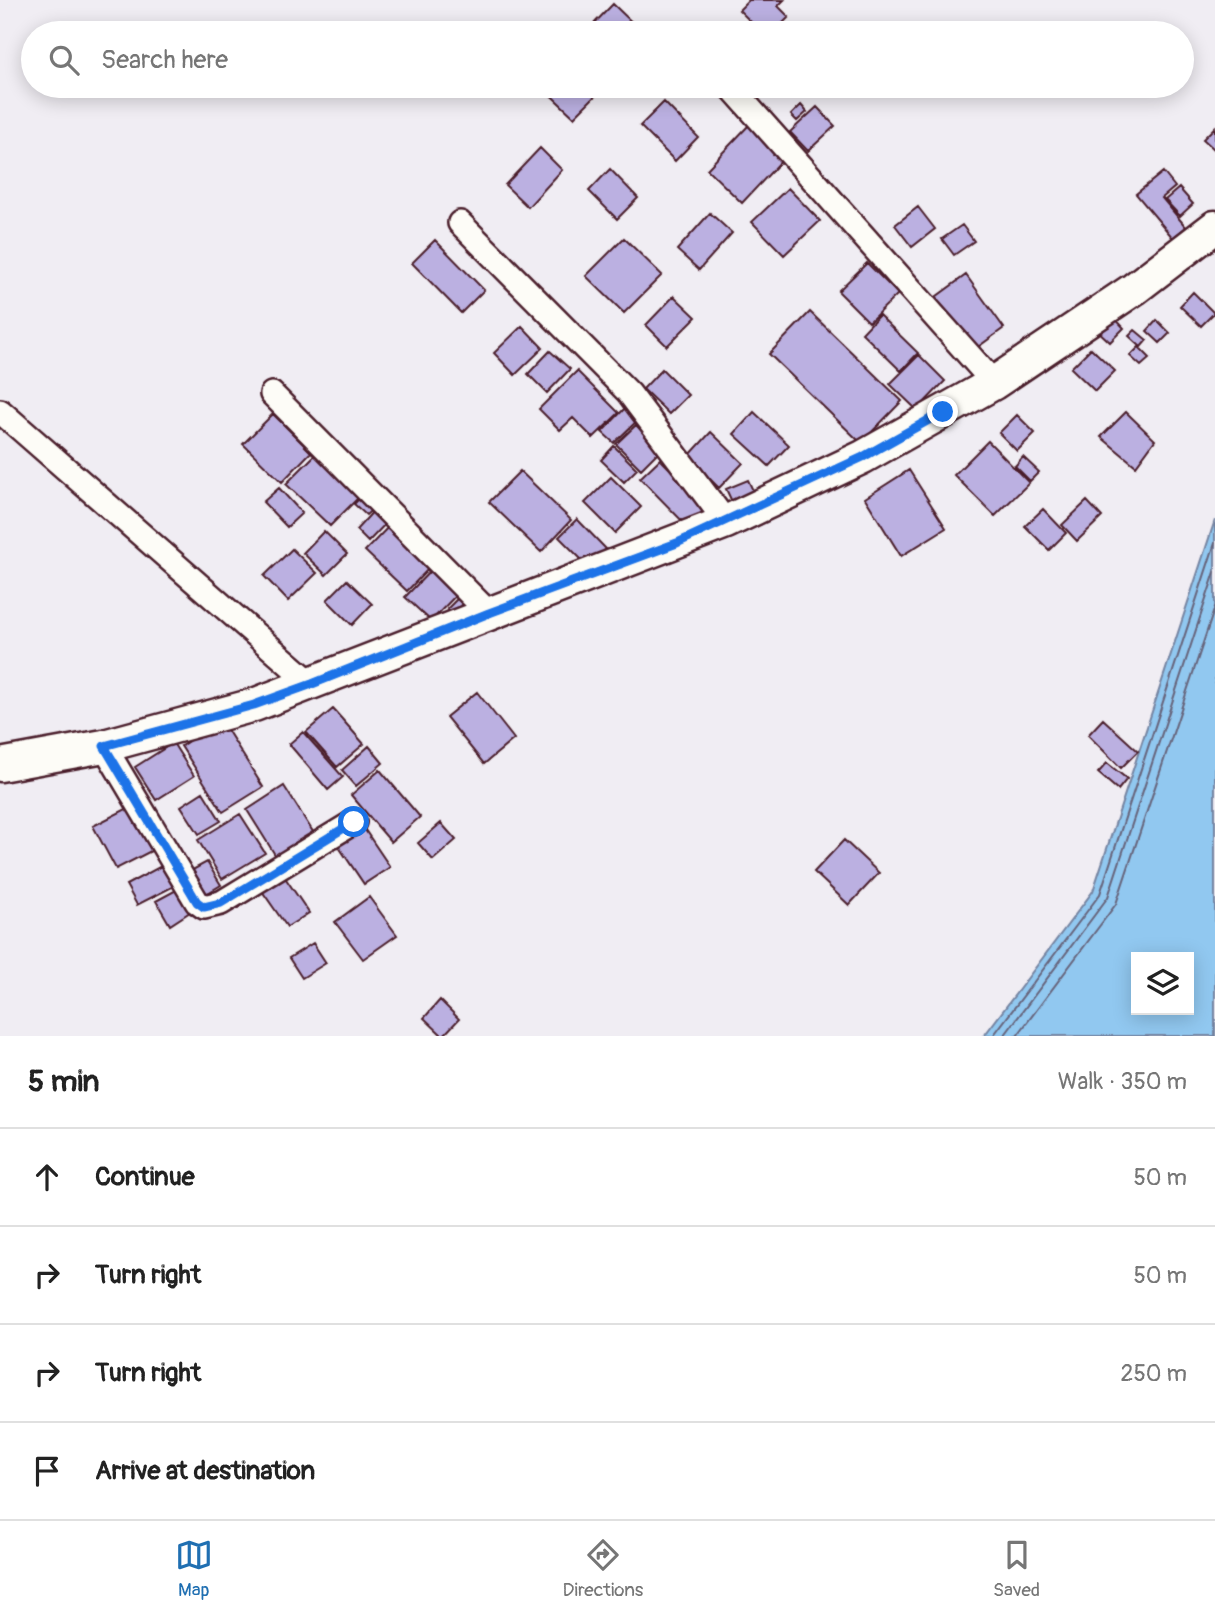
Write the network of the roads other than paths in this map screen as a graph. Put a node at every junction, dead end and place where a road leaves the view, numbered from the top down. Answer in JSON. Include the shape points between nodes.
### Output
{"nodes":[{"id":1,"x":741,"y":98,"type":"edge"},
{"id":2,"x":460,"y":223,"type":"dead end"},
{"id":3,"x":1215,"y":227,"type":"edge"},
{"id":4,"x":994,"y":383,"type":"junction"},
{"id":5,"x":272,"y":394,"type":"dead end"},
{"id":6,"x":0,"y":411,"type":"edge"},
{"id":7,"x":726,"y":522,"type":"junction"},
{"id":8,"x":489,"y":613,"type":"junction"},
{"id":9,"x":312,"y":684,"type":"junction"},
{"id":10,"x":104,"y":746,"type":"junction"},
{"id":11,"x":0,"y":765,"type":"edge"},
{"id":12,"x":354,"y":822,"type":"dead end"}],
"edges":[{"from":1,"to":4,"type":"street"},
{"from":2,"to":7,"type":"street","via":[[629,393]]},
{"from":3,"to":4,"type":"street","via":[[1134,289]]},
{"from":4,"to":7,"type":"street","via":[[863,457]]},
{"from":5,"to":8,"type":"street"},
{"from":6,"to":9,"type":"street"},
{"from":7,"to":8,"type":"street"},
{"from":8,"to":9,"type":"street"},
{"from":9,"to":10,"type":"street","via":[[254,705]]},
{"from":10,"to":11,"type":"street"},
{"from":10,"to":12,"type":"street","via":[[204,907],[221,903]]}]}
